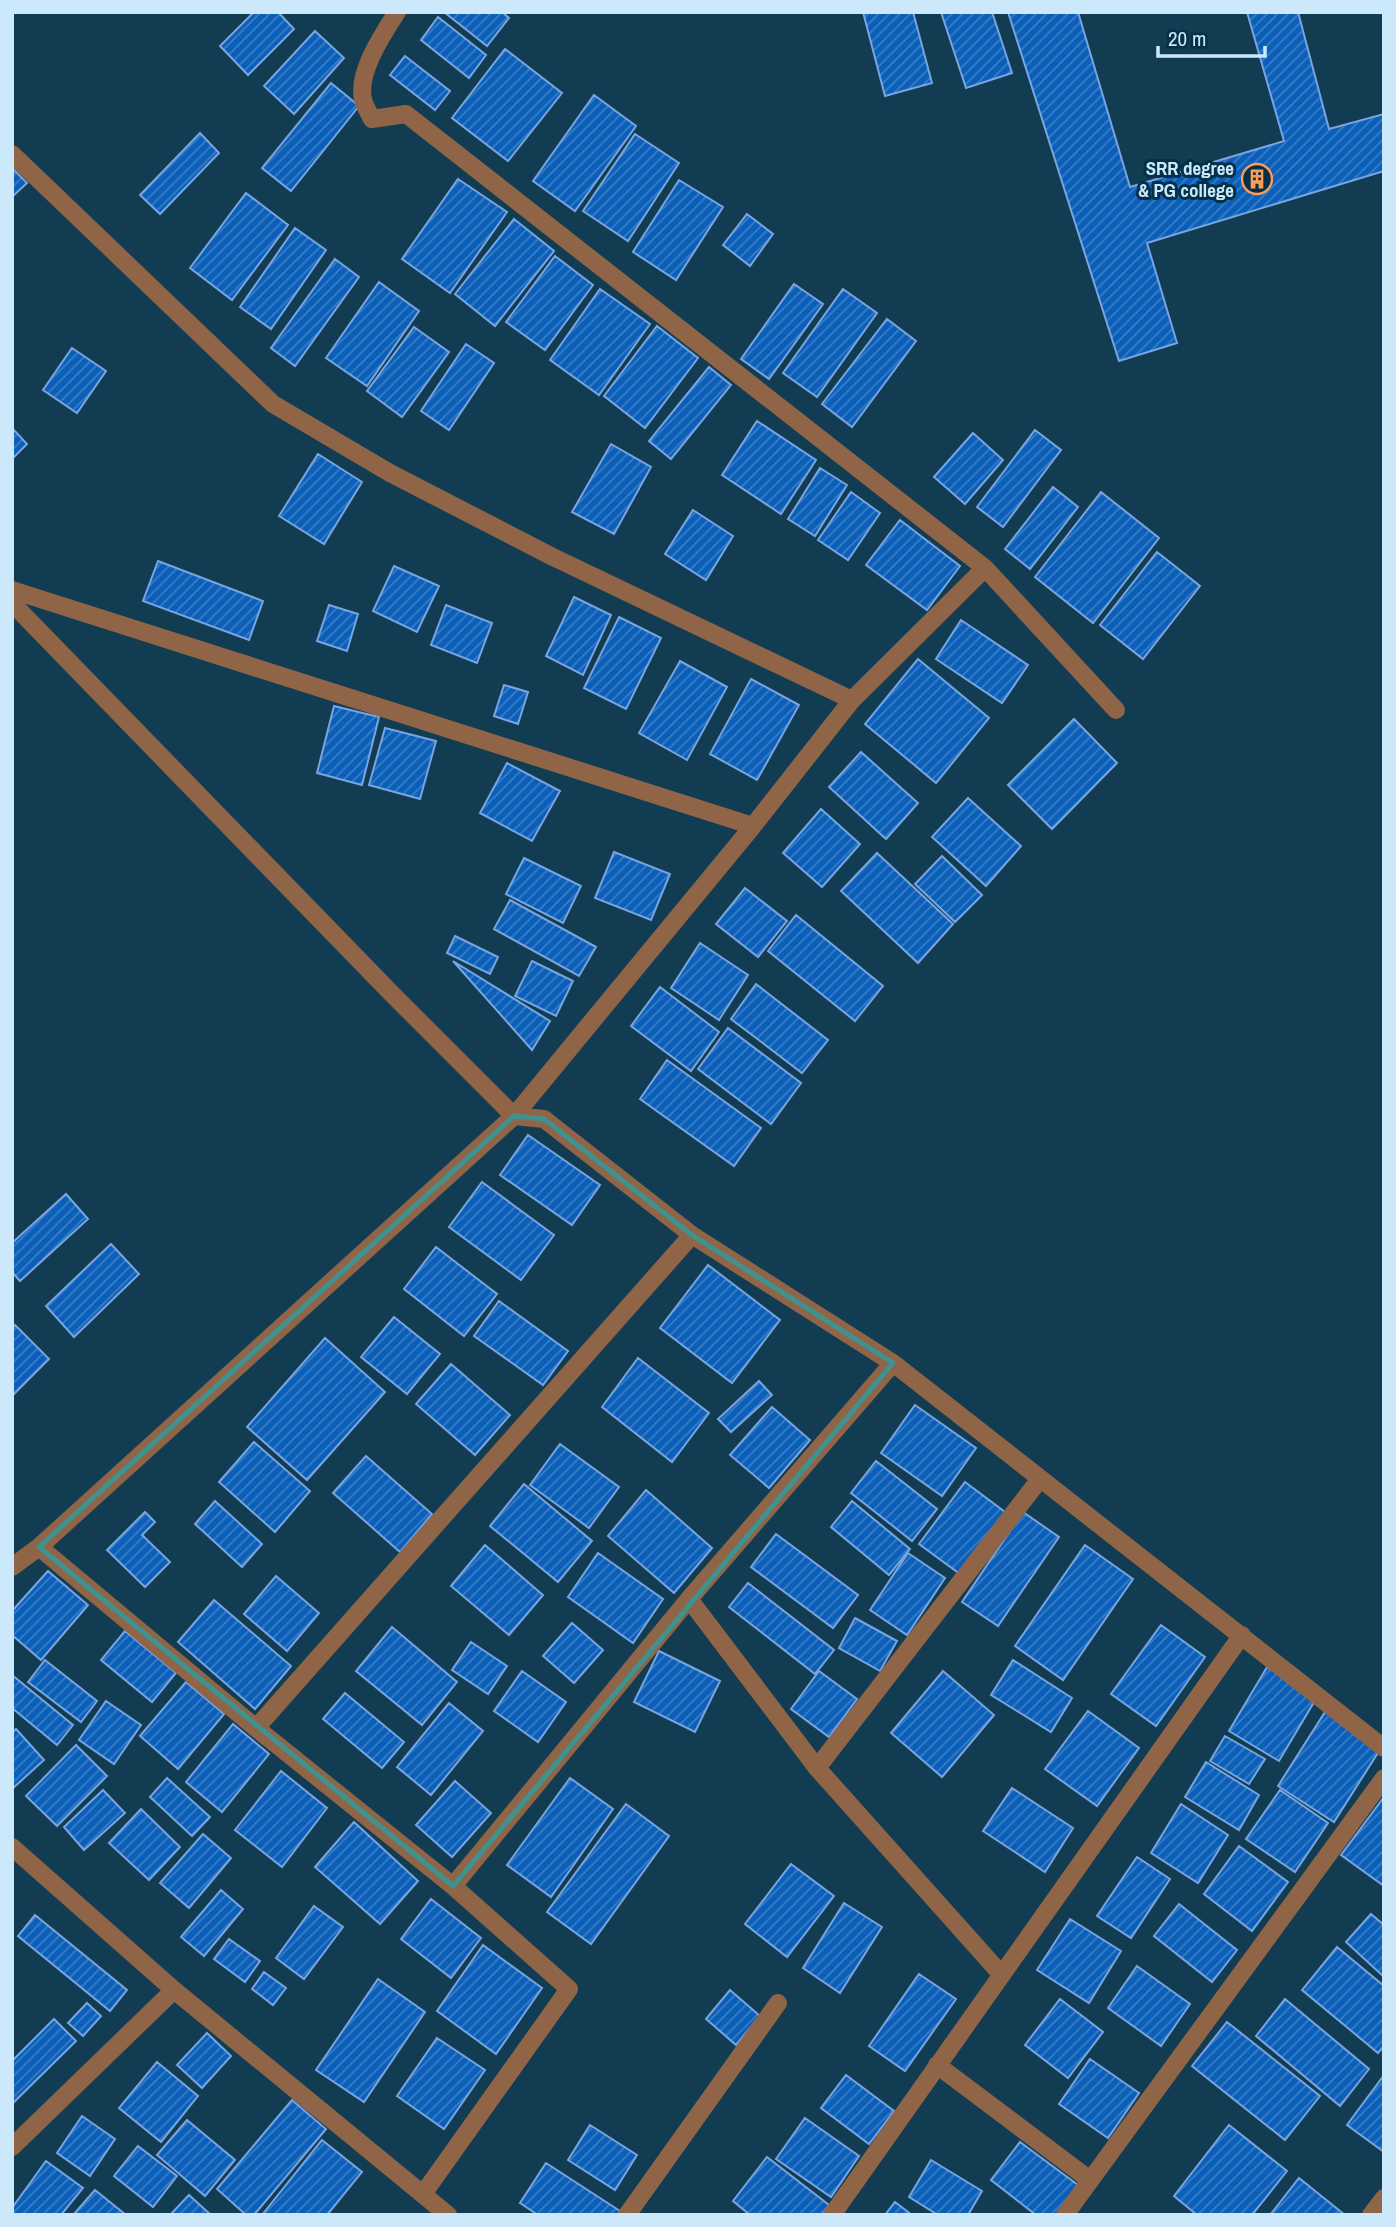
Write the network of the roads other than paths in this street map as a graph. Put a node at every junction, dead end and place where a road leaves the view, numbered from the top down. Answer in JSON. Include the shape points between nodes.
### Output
{"nodes":[{"id":1,"x":397,"y":12,"type":"edge"},
{"id":2,"x":12,"y":154,"type":"edge"},
{"id":3,"x":985,"y":568,"type":"junction"},
{"id":4,"x":12,"y":590,"type":"edge"},
{"id":5,"x":12,"y":603,"type":"edge"},
{"id":6,"x":852,"y":700,"type":"junction"},
{"id":7,"x":1116,"y":710,"type":"dead end"},
{"id":8,"x":753,"y":826,"type":"junction"},
{"id":9,"x":514,"y":1116,"type":"junction"},
{"id":10,"x":692,"y":1236,"type":"junction"},
{"id":11,"x":893,"y":1363,"type":"junction"},
{"id":12,"x":1040,"y":1479,"type":"junction"},
{"id":13,"x":39,"y":1547,"type":"junction"},
{"id":14,"x":12,"y":1567,"type":"edge"},
{"id":15,"x":689,"y":1599,"type":"junction"},
{"id":16,"x":1242,"y":1635,"type":"junction"},
{"id":17,"x":256,"y":1728,"type":"junction"},
{"id":18,"x":1384,"y":1748,"type":"edge"},
{"id":19,"x":817,"y":1768,"type":"junction"},
{"id":20,"x":1384,"y":1778,"type":"edge"},
{"id":21,"x":12,"y":1847,"type":"edge"},
{"id":22,"x":453,"y":1886,"type":"junction"},
{"id":23,"x":1002,"y":1973,"type":"junction"},
{"id":24,"x":174,"y":1990,"type":"junction"},
{"id":25,"x":778,"y":2003,"type":"dead end"},
{"id":26,"x":937,"y":2065,"type":"junction"},
{"id":27,"x":12,"y":2147,"type":"edge"},
{"id":28,"x":1090,"y":2179,"type":"junction"},
{"id":29,"x":423,"y":2194,"type":"junction"},
{"id":30,"x":1384,"y":2198,"type":"edge"},
{"id":31,"x":447,"y":2215,"type":"edge"},
{"id":32,"x":627,"y":2215,"type":"edge"},
{"id":33,"x":832,"y":2215,"type":"edge"},
{"id":34,"x":1065,"y":2215,"type":"edge"},
{"id":35,"x":1371,"y":2215,"type":"edge"}],
"edges":[{"from":1,"to":3,"type":"street","via":[[363,78],[363,99],[372,119],[406,114]]},
{"from":2,"to":6,"type":"street","via":[[273,404],[390,473],[553,557]]},
{"from":3,"to":6,"type":"street"},
{"from":3,"to":7,"type":"street"},
{"from":4,"to":8,"type":"street"},
{"from":5,"to":9,"type":"street"},
{"from":6,"to":8,"type":"street"},
{"from":8,"to":9,"type":"street"},
{"from":9,"to":10,"type":"street","via":[[544,1119]]},
{"from":9,"to":13,"type":"street"},
{"from":10,"to":11,"type":"street"},
{"from":10,"to":17,"type":"street"},
{"from":11,"to":12,"type":"street"},
{"from":11,"to":15,"type":"street"},
{"from":12,"to":16,"type":"street"},
{"from":12,"to":19,"type":"street"},
{"from":13,"to":14,"type":"street"},
{"from":13,"to":17,"type":"street"},
{"from":15,"to":19,"type":"street"},
{"from":15,"to":22,"type":"street"},
{"from":16,"to":18,"type":"street"},
{"from":16,"to":23,"type":"street"},
{"from":17,"to":22,"type":"street"},
{"from":19,"to":23,"type":"street"},
{"from":20,"to":28,"type":"street"},
{"from":21,"to":24,"type":"street"},
{"from":22,"to":29,"type":"street","via":[[569,1989]]},
{"from":23,"to":26,"type":"street"},
{"from":24,"to":27,"type":"street"},
{"from":24,"to":29,"type":"street"},
{"from":25,"to":32,"type":"street"},
{"from":26,"to":28,"type":"street"},
{"from":26,"to":33,"type":"street"},
{"from":28,"to":34,"type":"street"},
{"from":29,"to":31,"type":"street"},
{"from":30,"to":35,"type":"street"}]}
